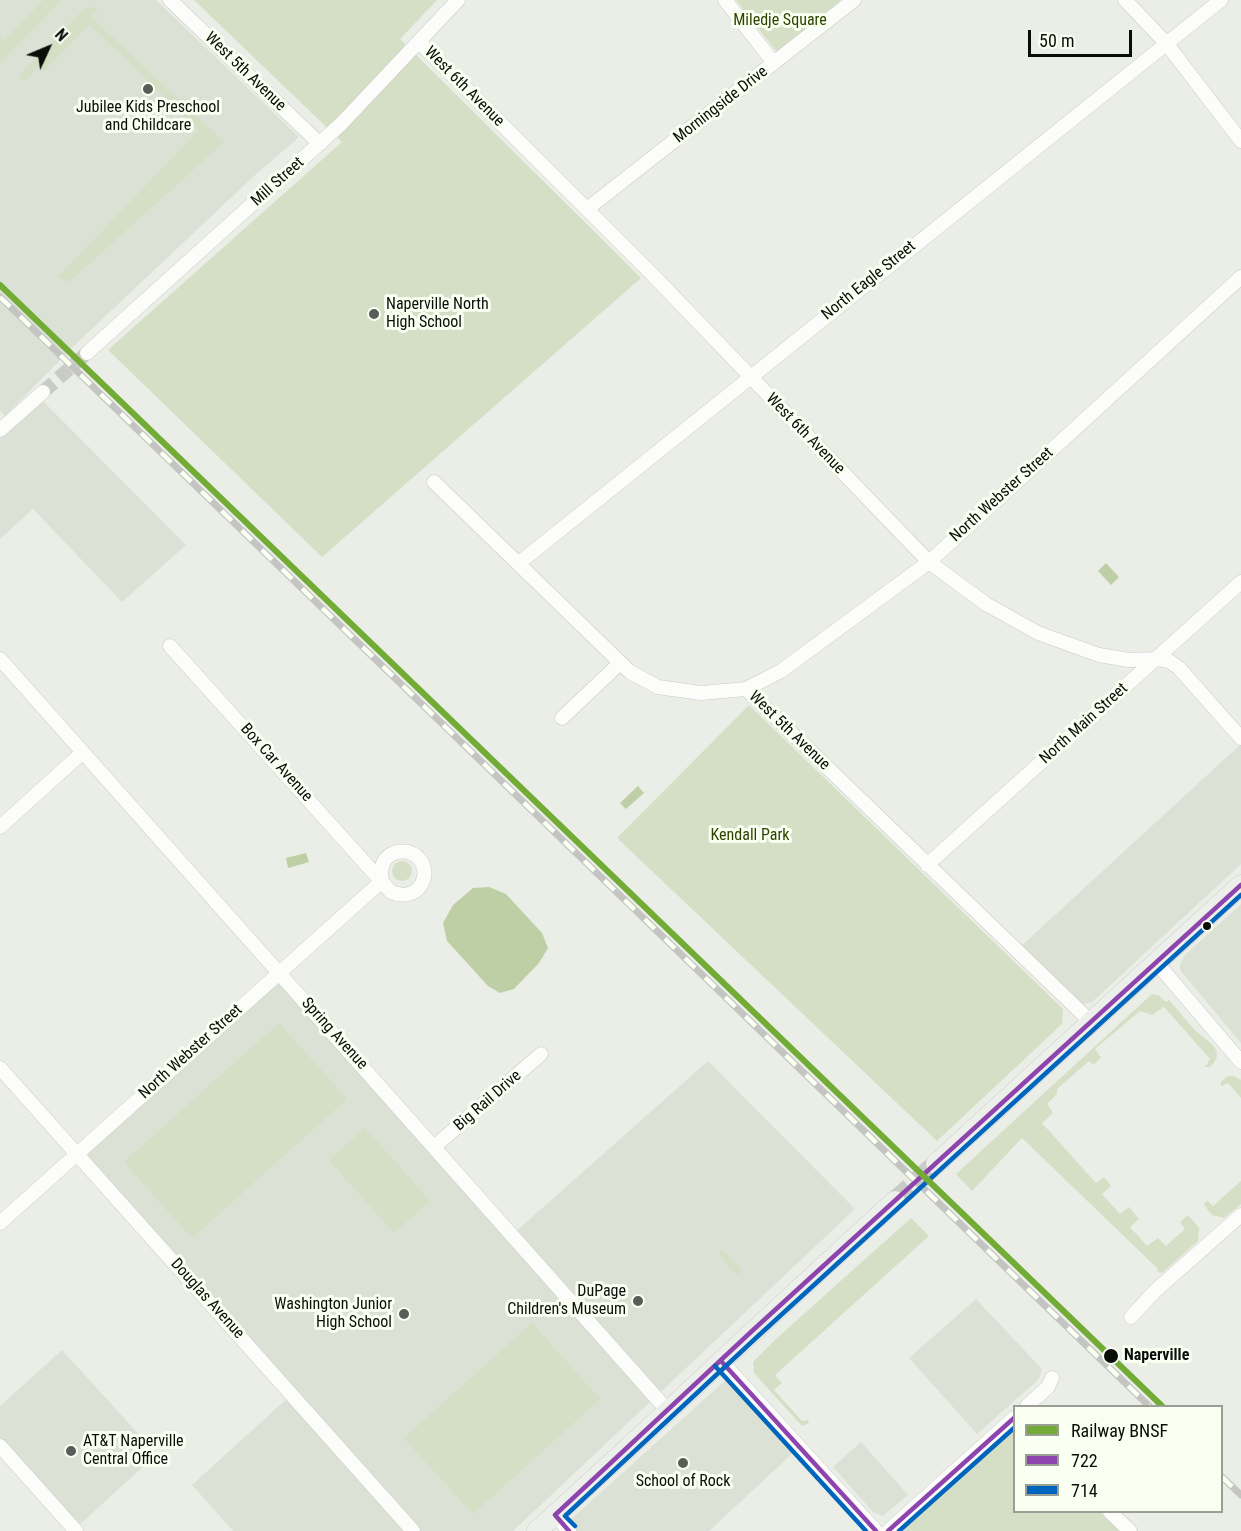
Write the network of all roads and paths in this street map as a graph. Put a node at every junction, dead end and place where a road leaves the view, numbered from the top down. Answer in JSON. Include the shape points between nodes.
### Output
{"nodes":[{"id":1,"x":170,"y":0,"type":"edge"},
{"id":2,"x":458,"y":0,"type":"edge"},
{"id":3,"x":725,"y":0,"type":"edge"},
{"id":4,"x":854,"y":0,"type":"edge"},
{"id":5,"x":1125,"y":0,"type":"edge"},
{"id":6,"x":1221,"y":0,"type":"edge"},
{"id":7,"x":419,"y":42,"type":"junction"},
{"id":8,"x":1166,"y":43,"type":"junction"},
{"id":9,"x":774,"y":63,"type":"junction"},
{"id":10,"x":1241,"y":141,"type":"edge"},
{"id":11,"x":320,"y":144,"type":"junction"},
{"id":12,"x":587,"y":209,"type":"junction"},
{"id":13,"x":1241,"y":277,"type":"edge"},
{"id":14,"x":87,"y":353,"type":"tunnel mouth"},
{"id":15,"x":750,"y":377,"type":"junction"},
{"id":16,"x":43,"y":392,"type":"tunnel mouth"},
{"id":17,"x":0,"y":430,"type":"edge"},
{"id":18,"x":434,"y":482,"type":"dead end"},
{"id":19,"x":929,"y":562,"type":"junction"},
{"id":20,"x":519,"y":563,"type":"junction"},
{"id":21,"x":1241,"y":582,"type":"edge"},
{"id":22,"x":170,"y":646,"type":"dead end"},
{"id":23,"x":0,"y":659,"type":"edge"},
{"id":24,"x":1157,"y":659,"type":"junction"},
{"id":25,"x":620,"y":663,"type":"junction"},
{"id":26,"x":746,"y":689,"type":"junction"},
{"id":27,"x":562,"y":718,"type":"dead end"},
{"id":28,"x":1241,"y":738,"type":"edge"},
{"id":29,"x":83,"y":752,"type":"junction"},
{"id":30,"x":0,"y":827,"type":"edge"},
{"id":31,"x":927,"y":865,"type":"junction"},
{"id":32,"x":382,"y":881,"type":"joint"},
{"id":33,"x":1241,"y":885,"type":"edge"},
{"id":34,"x":1156,"y":962,"type":"junction"},
{"id":35,"x":280,"y":973,"type":"junction"},
{"id":36,"x":1090,"y":1021,"type":"junction"},
{"id":37,"x":541,"y":1054,"type":"dead end"},
{"id":38,"x":1241,"y":1062,"type":"edge"},
{"id":39,"x":0,"y":1068,"type":"edge"},
{"id":40,"x":434,"y":1147,"type":"junction"},
{"id":41,"x":78,"y":1155,"type":"junction"},
{"id":42,"x":936,"y":1164,"type":"tunnel mouth"},
{"id":43,"x":895,"y":1201,"type":"tunnel mouth"},
{"id":44,"x":1241,"y":1215,"type":"edge"},
{"id":45,"x":0,"y":1223,"type":"edge"},
{"id":46,"x":1131,"y":1317,"type":"dead end"},
{"id":47,"x":721,"y":1360,"type":"junction"},
{"id":48,"x":1052,"y":1378,"type":"dead end"},
{"id":49,"x":1029,"y":1405,"type":"edge"},
{"id":50,"x":668,"y":1411,"type":"junction"},
{"id":51,"x":1013,"y":1419,"type":"edge"},
{"id":52,"x":0,"y":1446,"type":"edge"},
{"id":53,"x":1111,"y":1513,"type":"edge"},
{"id":54,"x":555,"y":1515,"type":"junction"},
{"id":55,"x":76,"y":1531,"type":"edge"},
{"id":56,"x":413,"y":1531,"type":"edge"},
{"id":57,"x":537,"y":1531,"type":"edge"},
{"id":58,"x":569,"y":1531,"type":"edge"},
{"id":59,"x":876,"y":1531,"type":"edge"},
{"id":60,"x":888,"y":1531,"type":"edge"},
{"id":61,"x":1130,"y":1531,"type":"edge"}],
"edges":[{"from":1,"to":11,"type":"street","name":"West 5th Avenue"},
{"from":2,"to":7,"type":"street","name":"Mill Street"},
{"from":3,"to":9,"type":"street"},
{"from":4,"to":9,"type":"street","name":"Morningside Drive"},
{"from":5,"to":8,"type":"street"},
{"from":6,"to":8,"type":"street","name":"North Eagle Street"},
{"from":7,"to":11,"type":"street","name":"Mill Street"},
{"from":7,"to":12,"type":"street","name":"West 6th Avenue"},
{"from":8,"to":10,"type":"street"},
{"from":8,"to":15,"type":"street","name":"North Eagle Street"},
{"from":9,"to":12,"type":"street","name":"Morningside Drive"},
{"from":11,"to":14,"type":"street","name":"Mill Street"},
{"from":12,"to":15,"type":"street","name":"West 6th Avenue"},
{"from":13,"to":19,"type":"street","name":"North Webster Street"},
{"from":15,"to":19,"type":"street","name":"West 6th Avenue"},
{"from":15,"to":20,"type":"street","name":"North Eagle Street"},
{"from":16,"to":17,"type":"street"},
{"from":18,"to":20,"type":"street","name":"West 5th Avenue"},
{"from":19,"to":24,"type":"street","name":"West 6th Avenue","via":[[987,604],[1038,633],[1113,658]]},
{"from":19,"to":26,"type":"street","name":"North Webster Street","via":[[782,670]]},
{"from":20,"to":25,"type":"street","name":"West 5th Avenue"},
{"from":21,"to":24,"type":"street","name":"North Main Street"},
{"from":22,"to":32,"type":"street","name":"Box Car Avenue"},
{"from":23,"to":29,"type":"street","name":"Spring Avenue"},
{"from":24,"to":28,"type":"street","name":"West 6th Avenue","via":[[1179,668]]},
{"from":24,"to":31,"type":"street","name":"North Main Street"},
{"from":25,"to":26,"type":"street","name":"West 5th Avenue","via":[[642,680],[670,690],[701,693]]},
{"from":25,"to":27,"type":"street"},
{"from":26,"to":31,"type":"street","name":"West 5th Avenue"},
{"from":29,"to":30,"type":"street"},
{"from":29,"to":35,"type":"street","name":"Spring Avenue"},
{"from":31,"to":36,"type":"street","name":"West 5th Avenue"},
{"from":32,"to":35,"type":"street","name":"North Webster Street"},
{"from":33,"to":34,"type":"main road"},
{"from":34,"to":36,"type":"main road"},
{"from":34,"to":38,"type":"street"},
{"from":35,"to":40,"type":"street","name":"Spring Avenue"},
{"from":35,"to":41,"type":"street","name":"North Webster Street"},
{"from":36,"to":42,"type":"main road"},
{"from":37,"to":40,"type":"street","name":"Big Rail Drive"},
{"from":39,"to":41,"type":"street","name":"Douglas Avenue"},
{"from":40,"to":50,"type":"street","name":"Spring Avenue"},
{"from":41,"to":45,"type":"street","name":"North Webster Street"},
{"from":41,"to":56,"type":"street","name":"Douglas Avenue"},
{"from":43,"to":47,"type":"main road"},
{"from":44,"to":46,"type":"street"},
{"from":47,"to":50,"type":"main road"},
{"from":47,"to":59,"type":"street"},
{"from":48,"to":49,"type":"street"},
{"from":50,"to":54,"type":"main road"},
{"from":51,"to":60,"type":"street"},
{"from":52,"to":55,"type":"street"},
{"from":53,"to":61,"type":"street"},
{"from":54,"to":57,"type":"main road"},
{"from":54,"to":58,"type":"street"}]}
